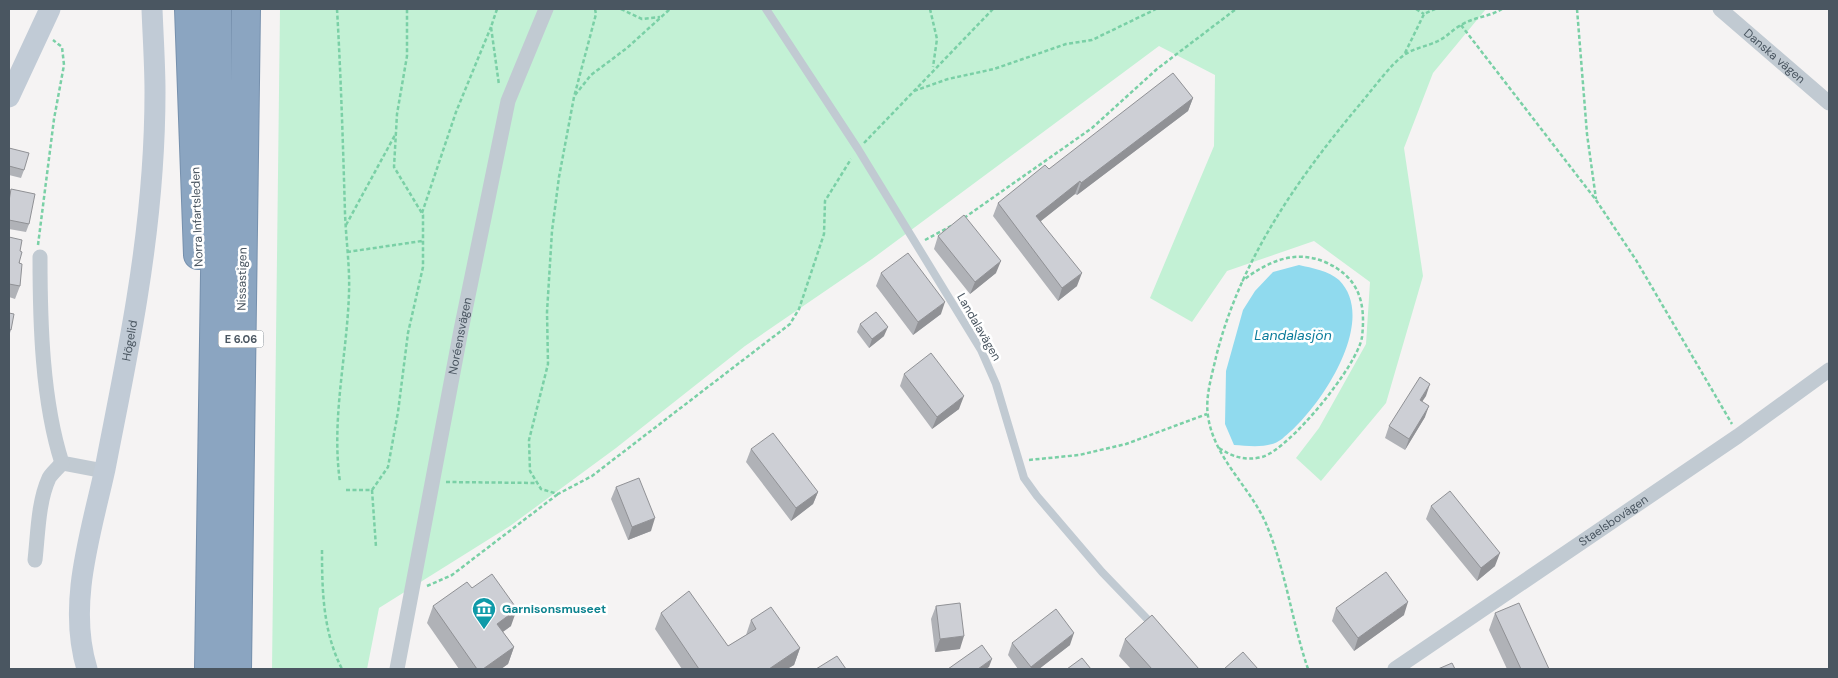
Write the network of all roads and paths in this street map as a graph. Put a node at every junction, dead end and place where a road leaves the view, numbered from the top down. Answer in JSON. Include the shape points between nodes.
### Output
{"nodes":[{"id":1,"x":50,"y":9,"type":"edge"},
{"id":2,"x":152,"y":9,"type":"edge"},
{"id":3,"x":189,"y":9,"type":"edge"},
{"id":4,"x":217,"y":9,"type":"edge"},
{"id":5,"x":246,"y":9,"type":"edge"},
{"id":6,"x":337,"y":9,"type":"edge"},
{"id":7,"x":407,"y":9,"type":"edge"},
{"id":8,"x":497,"y":9,"type":"edge"},
{"id":9,"x":546,"y":9,"type":"edge"},
{"id":10,"x":595,"y":9,"type":"edge"},
{"id":11,"x":621,"y":9,"type":"edge"},
{"id":12,"x":670,"y":9,"type":"edge"},
{"id":13,"x":766,"y":9,"type":"edge"},
{"id":14,"x":930,"y":9,"type":"edge"},
{"id":15,"x":993,"y":9,"type":"edge"},
{"id":16,"x":1156,"y":9,"type":"edge"},
{"id":17,"x":1236,"y":9,"type":"edge"},
{"id":18,"x":1416,"y":9,"type":"edge"},
{"id":19,"x":1435,"y":9,"type":"edge"},
{"id":20,"x":1502,"y":9,"type":"edge"},
{"id":21,"x":1577,"y":9,"type":"edge"},
{"id":22,"x":1720,"y":9,"type":"edge"},
{"id":23,"x":1424,"y":14,"type":"junction"},
{"id":24,"x":660,"y":17,"type":"junction"},
{"id":25,"x":1461,"y":24,"type":"junction"},
{"id":26,"x":491,"y":27,"type":"junction"},
{"id":27,"x":38,"y":32,"type":"junction"},
{"id":28,"x":1404,"y":54,"type":"junction"},
{"id":29,"x":933,"y":69,"type":"junction"},
{"id":30,"x":12,"y":85,"type":"edge"},
{"id":31,"x":912,"y":92,"type":"junction"},
{"id":32,"x":500,"y":93,"type":"dead end"},
{"id":33,"x":574,"y":97,"type":"junction"},
{"id":34,"x":1829,"y":103,"type":"edge"},
{"id":35,"x":396,"y":135,"type":"junction"},
{"id":36,"x":858,"y":149,"type":"junction"},
{"id":37,"x":1596,"y":200,"type":"junction"},
{"id":38,"x":422,"y":213,"type":"junction"},
{"id":39,"x":346,"y":226,"type":"junction"},
{"id":40,"x":422,"y":241,"type":"junction"},
{"id":41,"x":916,"y":244,"type":"junction"},
{"id":42,"x":347,"y":252,"type":"junction"},
{"id":43,"x":40,"y":257,"type":"joint"},
{"id":44,"x":1240,"y":282,"type":"junction"},
{"id":45,"x":1829,"y":370,"type":"edge"},
{"id":46,"x":1207,"y":414,"type":"junction"},
{"id":47,"x":212,"y":425,"type":"junction"},
{"id":48,"x":1738,"y":436,"type":"junction"},
{"id":49,"x":1219,"y":448,"type":"junction"},
{"id":50,"x":1018,"y":461,"type":"junction"},
{"id":51,"x":62,"y":463,"type":"junction"},
{"id":52,"x":104,"y":470,"type":"junction"},
{"id":53,"x":340,"y":482,"type":"dead end"},
{"id":54,"x":433,"y":482,"type":"junction"},
{"id":55,"x":537,"y":483,"type":"junction"},
{"id":56,"x":346,"y":490,"type":"dead end"},
{"id":57,"x":372,"y":490,"type":"junction"},
{"id":58,"x":558,"y":494,"type":"junction"},
{"id":59,"x":376,"y":547,"type":"dead end"},
{"id":60,"x":322,"y":550,"type":"dead end"},
{"id":61,"x":35,"y":560,"type":"dead end"},
{"id":62,"x":412,"y":593,"type":"junction"},
{"id":63,"x":1162,"y":635,"type":"edge"},
{"id":64,"x":87,"y":669,"type":"edge"},
{"id":65,"x":209,"y":669,"type":"edge"},
{"id":66,"x":237,"y":669,"type":"edge"},
{"id":67,"x":342,"y":669,"type":"edge"},
{"id":68,"x":397,"y":669,"type":"edge"},
{"id":69,"x":1308,"y":669,"type":"edge"},
{"id":70,"x":1394,"y":669,"type":"edge"}],
"edges":[{"from":1,"to":27,"type":"street"},
{"from":2,"to":52,"type":"street","name":"Högelid","via":[[155,92],[144,257]]},
{"from":3,"to":47,"type":"highway","name":"Norra Infartsleden","number":"E 6.06","via":[[200,308]]},
{"from":4,"to":47,"type":"highway","number":"E 6.06"},
{"from":5,"to":66,"type":"highway","name":"Nissastigen","number":"E 6.06"},
{"from":6,"to":39,"type":"path","via":[[344,112]]},
{"from":7,"to":35,"type":"path","via":[[407,56],[396,114]]},
{"from":8,"to":26,"type":"path"},
{"from":9,"to":54,"type":"street","name":"Noréensvägen","via":[[508,101]]},
{"from":10,"to":33,"type":"path"},
{"from":11,"to":24,"type":"path","via":[[642,19]]},
{"from":12,"to":24,"type":"path"},
{"from":13,"to":36,"type":"lane","name":"Landalavägen"},
{"from":14,"to":29,"type":"path","via":[[937,39]]},
{"from":15,"to":29,"type":"path"},
{"from":16,"to":31,"type":"path","via":[[1092,40],[1066,44]]},
{"from":17,"to":41,"type":"path","via":[[1157,69],[1092,128],[973,214]]},
{"from":18,"to":23,"type":"path"},
{"from":19,"to":23,"type":"path"},
{"from":20,"to":25,"type":"path"},
{"from":21,"to":37,"type":"path"},
{"from":22,"to":34,"type":"street","name":"Danska vägen"},
{"from":23,"to":28,"type":"path"},
{"from":24,"to":33,"type":"path","via":[[591,75]]},
{"from":25,"to":28,"type":"path","via":[[1440,40]]},
{"from":25,"to":37,"type":"path"},
{"from":26,"to":32,"type":"path"},
{"from":26,"to":38,"type":"path","via":[[456,112]]},
{"from":27,"to":30,"type":"street"},
{"from":27,"to":43,"type":"path","via":[[59,43],[65,55],[39,234]]},
{"from":28,"to":44,"type":"path","via":[[1332,138],[1299,183],[1272,223]]},
{"from":29,"to":31,"type":"path"},
{"from":31,"to":36,"type":"path"},
{"from":33,"to":55,"type":"path","via":[[559,177],[550,256],[548,364],[529,440],[530,471]]},
{"from":35,"to":38,"type":"path","via":[[394,167]]},
{"from":35,"to":39,"type":"path"},
{"from":36,"to":41,"type":"lane","name":"Landalavägen"},
{"from":36,"to":58,"type":"path","via":[[825,201],[824,234],[804,296],[790,324],[592,476]]},
{"from":37,"to":48,"type":"path","via":[[1636,260]]},
{"from":38,"to":40,"type":"path"},
{"from":39,"to":42,"type":"path"},
{"from":40,"to":42,"type":"path"},
{"from":40,"to":57,"type":"path","via":[[422,267],[408,333],[388,467]]},
{"from":41,"to":50,"type":"lane","name":"Landalavägen","via":[[981,350],[996,384]]},
{"from":42,"to":53,"type":"path","via":[[350,292],[336,455]]},
{"from":43,"to":51,"type":"street","via":[[40,313],[45,361],[52,421]]},
{"from":44,"to":46,"type":"path","via":[[1219,344]]},
{"from":44,"to":49,"type":"path","via":[[1269,263],[1285,257],[1301,256],[1343,270],[1361,295],[1362,338],[1333,389],[1313,416],[1278,447],[1264,457],[1248,459],[1233,457]]},
{"from":45,"to":48,"type":"street","name":"Staelsbovägen"},
{"from":46,"to":49,"type":"path"},
{"from":46,"to":50,"type":"path","via":[[1126,444],[1079,455]]},
{"from":47,"to":65,"type":"highway","number":"E 6.06"},
{"from":48,"to":70,"type":"street","name":"Staelsbovägen"},
{"from":49,"to":69,"type":"path","via":[[1258,506],[1267,526],[1285,577]]},
{"from":50,"to":63,"type":"lane","name":"Landalavägen","via":[[1036,496]]},
{"from":51,"to":52,"type":"street"},
{"from":51,"to":61,"type":"street","via":[[50,477],[45,490]]},
{"from":52,"to":64,"type":"street","name":"Högelid","via":[[89,536],[81,598],[80,627]]},
{"from":54,"to":55,"type":"path"},
{"from":54,"to":62,"type":"street","name":"Noréensvägen"},
{"from":55,"to":58,"type":"path","via":[[541,488]]},
{"from":56,"to":57,"type":"path"},
{"from":57,"to":59,"type":"path"},
{"from":58,"to":62,"type":"path","via":[[452,575]]},
{"from":60,"to":67,"type":"path","via":[[325,617]]},
{"from":62,"to":68,"type":"street","name":"Noréensvägen"}]}
